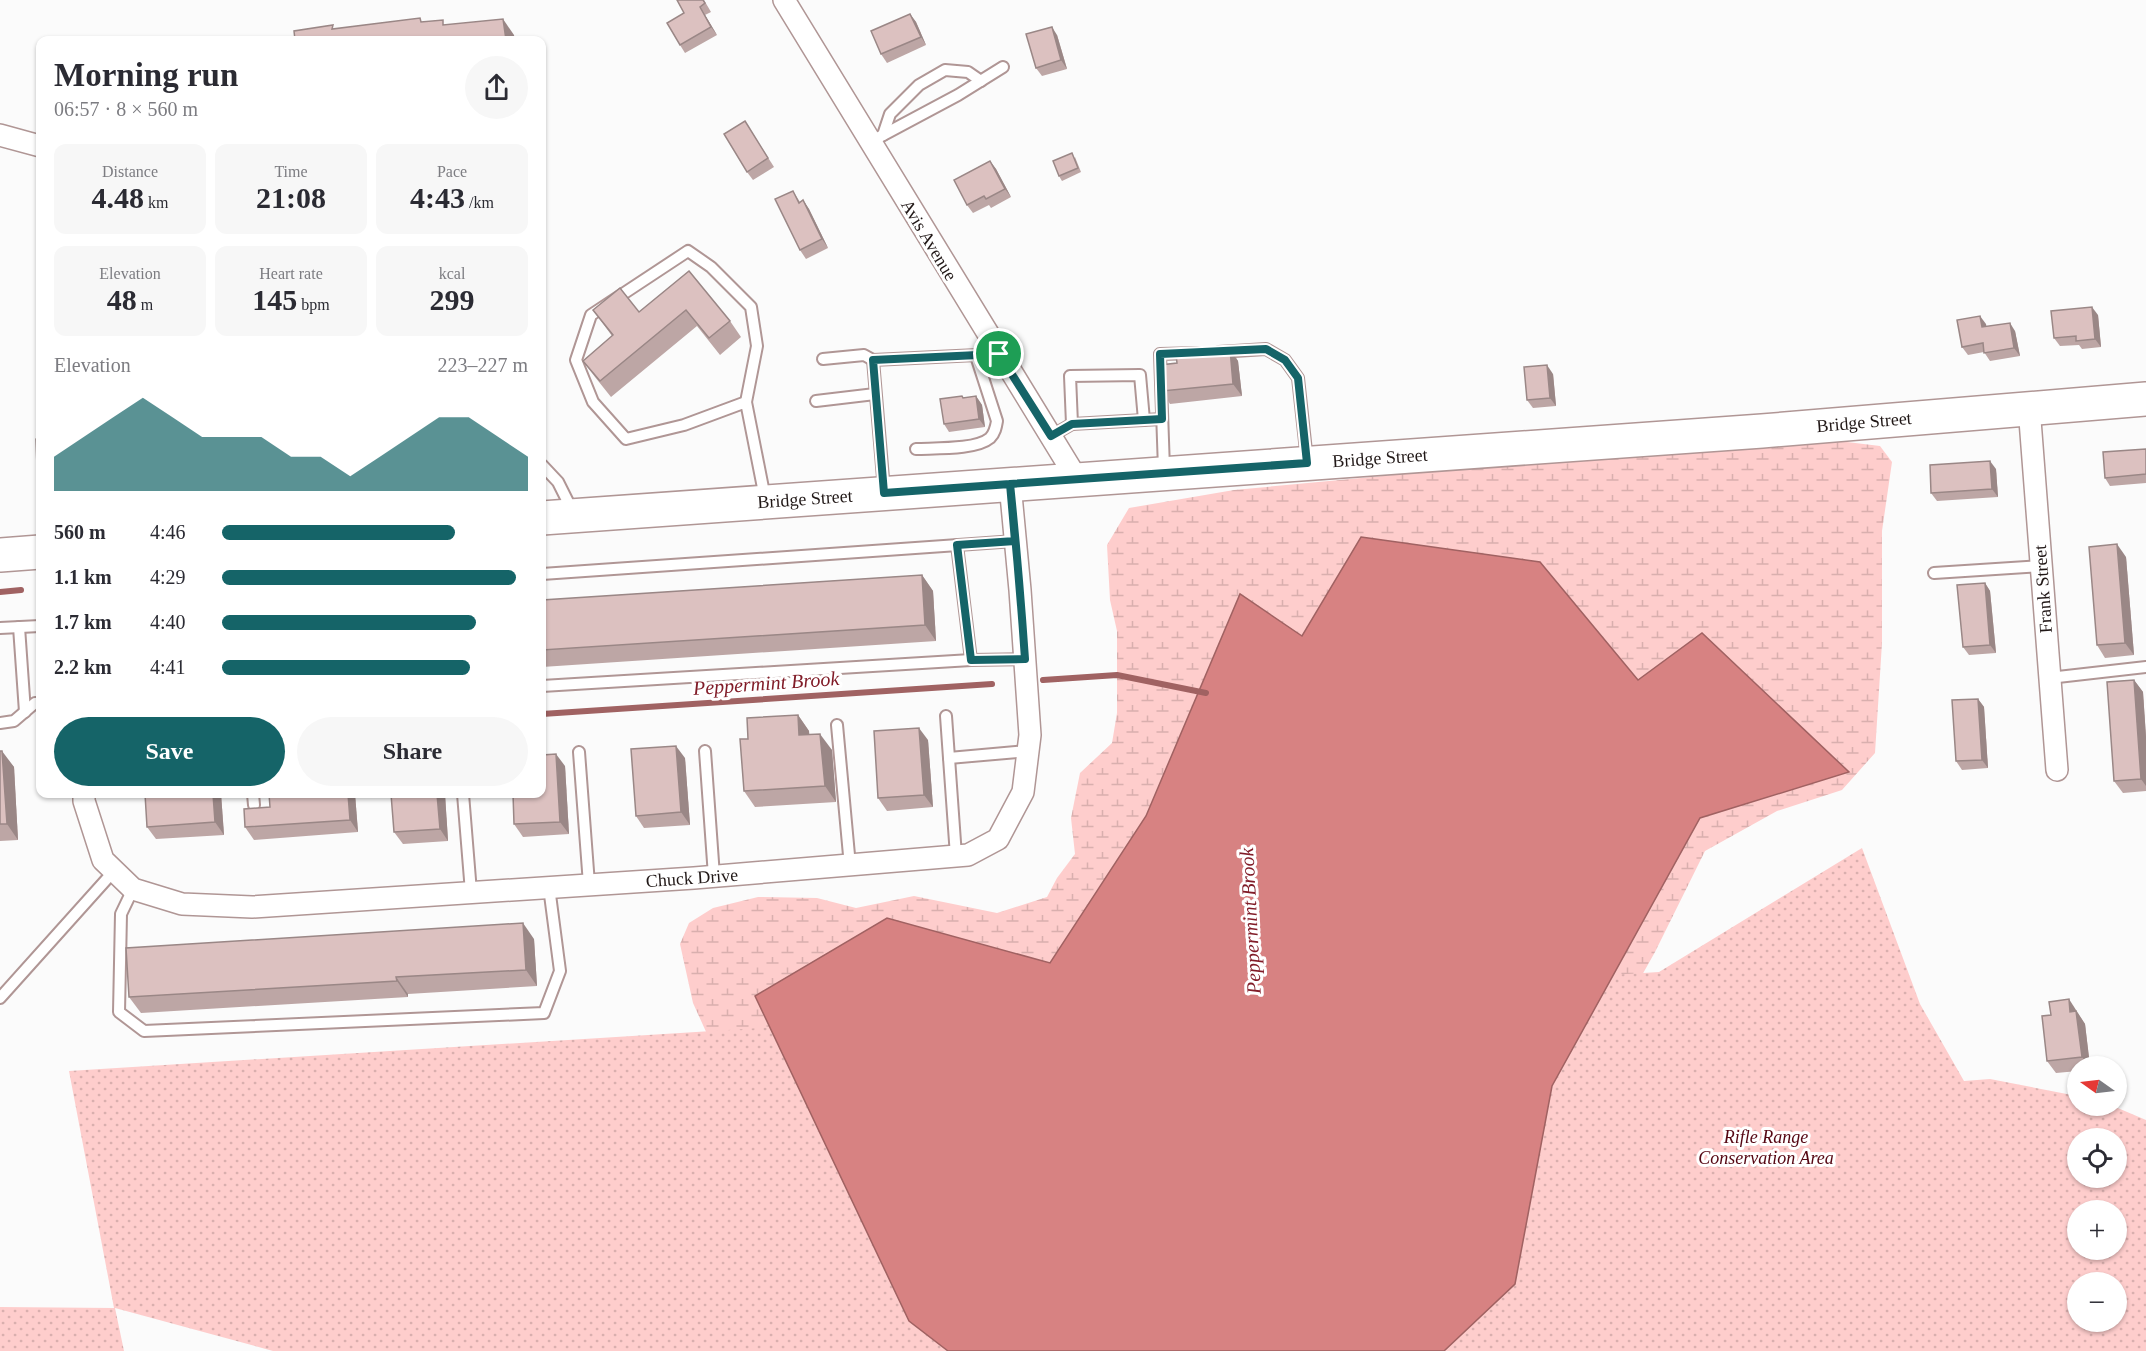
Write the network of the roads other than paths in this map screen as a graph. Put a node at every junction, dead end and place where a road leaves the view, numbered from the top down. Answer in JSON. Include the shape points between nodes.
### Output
{"nodes":[{"id":1,"x":784,"y":0,"type":"edge"},
{"id":2,"x":1003,"y":68,"type":"dead end"},
{"id":3,"x":981,"y":81,"type":"junction"},
{"id":4,"x":0,"y":135,"type":"edge"},
{"id":5,"x":876,"y":139,"type":"junction"},
{"id":6,"x":36,"y":145,"type":"edge"},
{"id":7,"x":999,"y":354,"type":"junction"},
{"id":8,"x":976,"y":356,"type":"junction"},
{"id":9,"x":823,"y":359,"type":"dead end"},
{"id":10,"x":873,"y":360,"type":"junction"},
{"id":11,"x":874,"y":394,"type":"junction"},
{"id":12,"x":2146,"y":399,"type":"edge"},
{"id":13,"x":816,"y":401,"type":"dead end"},
{"id":14,"x":746,"y":402,"type":"junction"},
{"id":15,"x":2029,"y":407,"type":"junction"},
{"id":16,"x":1162,"y":419,"type":"junction"},
{"id":17,"x":1144,"y":420,"type":"junction"},
{"id":18,"x":1072,"y":424,"type":"junction"},
{"id":19,"x":1051,"y":436,"type":"junction"},
{"id":20,"x":916,"y":449,"type":"dead end"},
{"id":21,"x":1307,"y":463,"type":"junction"},
{"id":22,"x":546,"y":469,"type":"edge"},
{"id":23,"x":1164,"y":473,"type":"junction"},
{"id":24,"x":1077,"y":479,"type":"junction"},
{"id":25,"x":1010,"y":484,"type":"junction"},
{"id":26,"x":884,"y":493,"type":"junction"},
{"id":27,"x":766,"y":501,"type":"junction"},
{"id":28,"x":574,"y":515,"type":"junction"},
{"id":29,"x":546,"y":518,"type":"edge"},
{"id":30,"x":1015,"y":541,"type":"junction"},
{"id":31,"x":957,"y":545,"type":"junction"},
{"id":32,"x":36,"y":552,"type":"edge"},
{"id":33,"x":0,"y":555,"type":"edge"},
{"id":34,"x":2041,"y":566,"type":"junction"},
{"id":35,"x":1934,"y":573,"type":"dead end"},
{"id":36,"x":546,"y":574,"type":"edge"},
{"id":37,"x":36,"y":626,"type":"edge"},
{"id":38,"x":19,"y":627,"type":"junction"},
{"id":39,"x":0,"y":628,"type":"edge"},
{"id":40,"x":1025,"y":659,"type":"junction"},
{"id":41,"x":971,"y":660,"type":"junction"},
{"id":42,"x":2146,"y":667,"type":"edge"},
{"id":43,"x":2049,"y":678,"type":"junction"},
{"id":44,"x":546,"y":686,"type":"edge"},
{"id":45,"x":36,"y":703,"type":"edge"},
{"id":46,"x":25,"y":712,"type":"junction"},
{"id":47,"x":946,"y":716,"type":"dead end"},
{"id":48,"x":0,"y":723,"type":"edge"},
{"id":49,"x":837,"y":725,"type":"dead end"},
{"id":50,"x":705,"y":751,"type":"dead end"},
{"id":51,"x":1028,"y":751,"type":"junction"},
{"id":52,"x":579,"y":752,"type":"dead end"},
{"id":53,"x":949,"y":758,"type":"junction"},
{"id":54,"x":2056,"y":770,"type":"dead end"},
{"id":55,"x":84,"y":798,"type":"edge"},
{"id":56,"x":463,"y":798,"type":"edge"},
{"id":57,"x":956,"y":856,"type":"junction"},
{"id":58,"x":850,"y":866,"type":"junction"},
{"id":59,"x":114,"y":871,"type":"junction"},
{"id":60,"x":714,"y":876,"type":"junction"},
{"id":61,"x":589,"y":884,"type":"junction"},
{"id":62,"x":549,"y":887,"type":"junction"},
{"id":63,"x":133,"y":889,"type":"junction"},
{"id":64,"x":471,"y":892,"type":"junction"},
{"id":65,"x":0,"y":998,"type":"edge"}],
"edges":[{"from":1,"to":5,"type":"street","name":"Avis Avenue"},
{"from":2,"to":3,"type":"lane"},
{"from":3,"to":5,"type":"lane"},
{"from":3,"to":5,"type":"lane","via":[[968,72],[945,70],[918,84],[890,114]]},
{"from":4,"to":6,"type":"street"},
{"from":5,"to":7,"type":"street","name":"Avis Avenue"},
{"from":7,"to":8,"type":"lane"},
{"from":7,"to":19,"type":"street","name":"Avis Avenue"},
{"from":8,"to":10,"type":"lane"},
{"from":8,"to":20,"type":"lane","via":[[997,421],[995,431],[978,445]]},
{"from":9,"to":10,"type":"lane","via":[[864,355]]},
{"from":10,"to":11,"type":"lane"},
{"from":11,"to":13,"type":"lane"},
{"from":11,"to":26,"type":"lane"},
{"from":12,"to":15,"type":"main road","name":"Bridge Street"},
{"from":14,"to":14,"type":"lane","via":[[757,346],[751,307],[711,267],[688,251],[591,315],[576,360],[593,402],[626,439],[684,425]]},
{"from":14,"to":27,"type":"lane"},
{"from":15,"to":21,"type":"main road","name":"Bridge Street","via":[[1762,431]]},
{"from":15,"to":34,"type":"street","name":"Frank Street"},
{"from":16,"to":17,"type":"lane"},
{"from":16,"to":21,"type":"lane","via":[[1160,354],[1266,349],[1285,360],[1298,378]]},
{"from":16,"to":23,"type":"lane"},
{"from":17,"to":18,"type":"lane"},
{"from":17,"to":18,"type":"lane","via":[[1140,375],[1070,376]]},
{"from":18,"to":19,"type":"lane"},
{"from":19,"to":24,"type":"street","name":"Avis Avenue"},
{"from":21,"to":23,"type":"main road","name":"Bridge Street"},
{"from":22,"to":28,"type":"lane","via":[[558,482]]},
{"from":23,"to":24,"type":"main road","name":"Bridge Street"},
{"from":24,"to":25,"type":"main road","name":"Bridge Street"},
{"from":25,"to":26,"type":"main road","name":"Bridge Street"},
{"from":25,"to":30,"type":"street","name":"Chuck Drive"},
{"from":26,"to":27,"type":"main road","name":"Bridge Street"},
{"from":27,"to":28,"type":"main road","name":"Bridge Street"},
{"from":28,"to":29,"type":"main road","name":"Bridge Street"},
{"from":30,"to":31,"type":"lane"},
{"from":30,"to":40,"type":"street","name":"Chuck Drive"},
{"from":31,"to":36,"type":"lane"},
{"from":31,"to":41,"type":"lane"},
{"from":32,"to":33,"type":"main road"},
{"from":34,"to":35,"type":"lane"},
{"from":34,"to":43,"type":"street","name":"Frank Street"},
{"from":37,"to":38,"type":"lane"},
{"from":38,"to":39,"type":"lane"},
{"from":38,"to":46,"type":"lane"},
{"from":40,"to":41,"type":"lane"},
{"from":40,"to":51,"type":"street","name":"Chuck Drive"},
{"from":41,"to":44,"type":"lane"},
{"from":42,"to":43,"type":"lane"},
{"from":43,"to":54,"type":"street","name":"Frank Street"},
{"from":45,"to":46,"type":"lane"},
{"from":46,"to":48,"type":"lane","via":[[14,722]]},
{"from":47,"to":53,"type":"lane"},
{"from":49,"to":58,"type":"lane"},
{"from":50,"to":60,"type":"lane"},
{"from":51,"to":53,"type":"lane"},
{"from":51,"to":57,"type":"street","name":"Chuck Drive","via":[[1023,792],[998,839],[968,855]]},
{"from":52,"to":61,"type":"lane"},
{"from":53,"to":57,"type":"lane"},
{"from":55,"to":59,"type":"street","name":"Chuck Drive","via":[[103,860]]},
{"from":56,"to":64,"type":"lane"},
{"from":57,"to":58,"type":"street","name":"Chuck Drive"},
{"from":58,"to":60,"type":"street","name":"Chuck Drive"},
{"from":59,"to":63,"type":"street","name":"Chuck Drive"},
{"from":59,"to":65,"type":"lane"},
{"from":60,"to":61,"type":"street","name":"Chuck Drive"},
{"from":61,"to":62,"type":"street","name":"Chuck Drive"},
{"from":62,"to":63,"type":"lane","via":[[560,971],[544,1013],[144,1031],[118,1012],[121,914]]},
{"from":62,"to":64,"type":"street","name":"Chuck Drive"},
{"from":63,"to":64,"type":"street","name":"Chuck Drive","via":[[182,904],[252,907]]}]}
